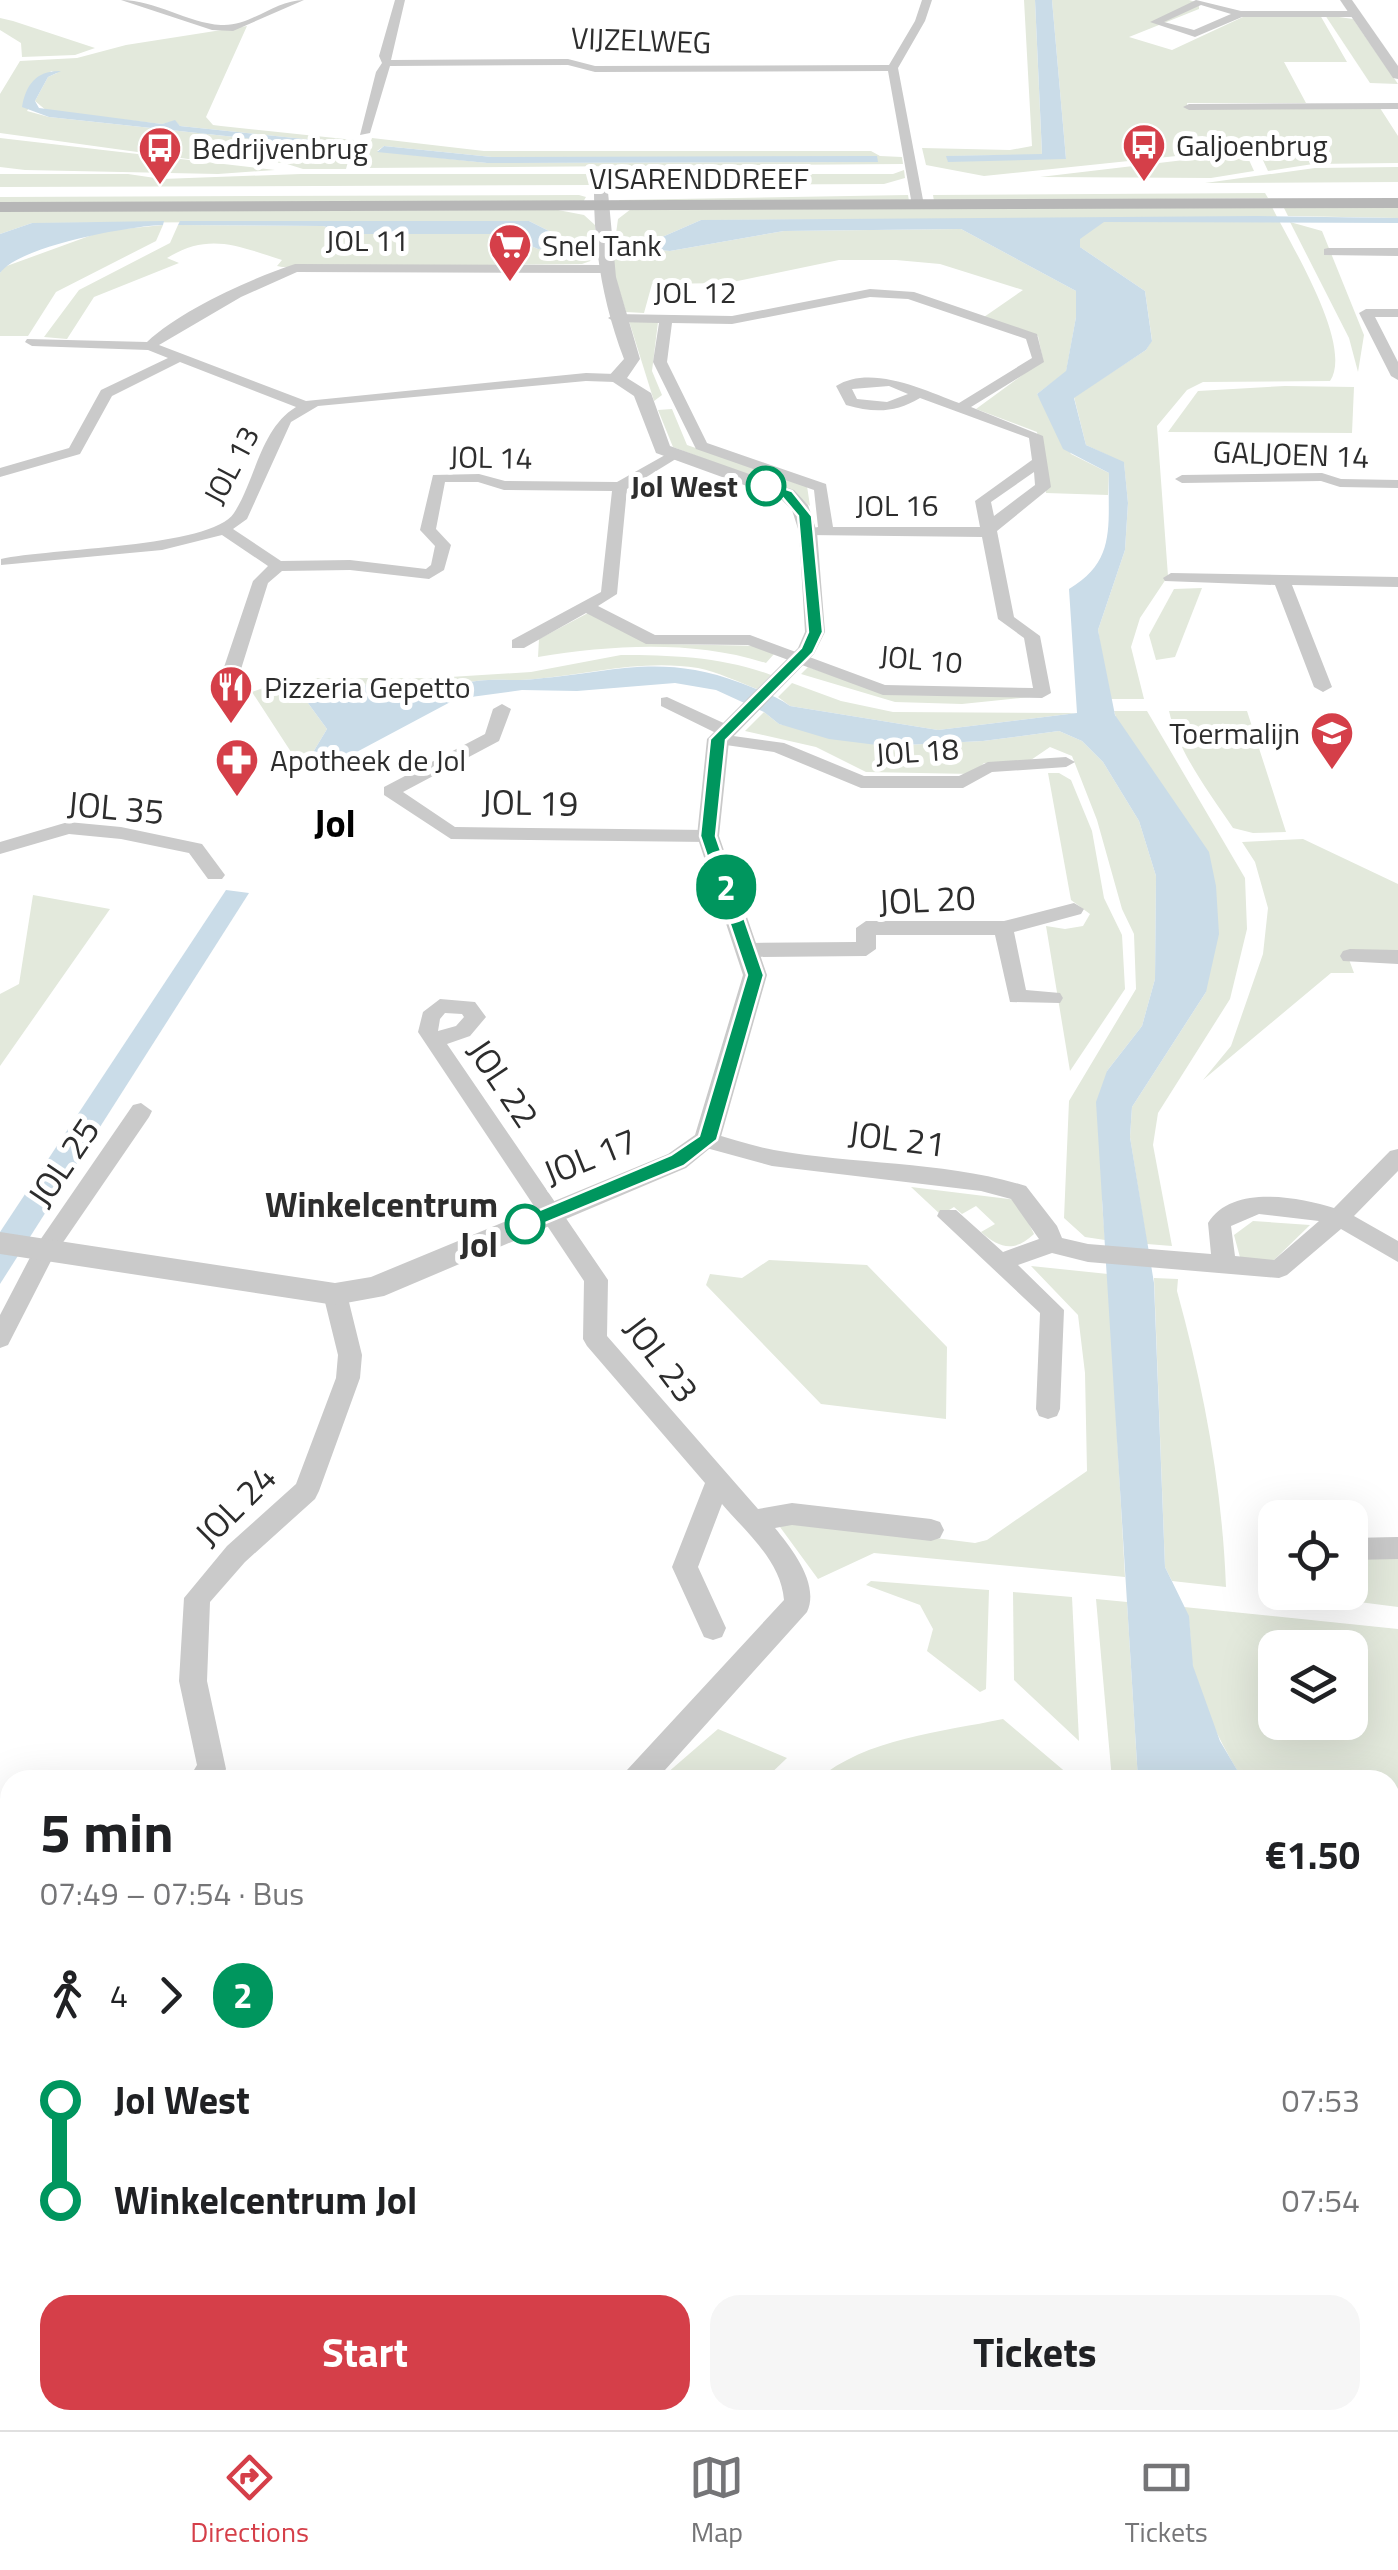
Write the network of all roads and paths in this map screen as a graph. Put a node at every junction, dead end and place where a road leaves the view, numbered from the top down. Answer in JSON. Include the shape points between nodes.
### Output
{"nodes":[{"id":1,"x":126,"y":0,"type":"edge"},
{"id":2,"x":300,"y":0,"type":"edge"},
{"id":3,"x":400,"y":0,"type":"edge"},
{"id":4,"x":928,"y":0,"type":"edge"},
{"id":5,"x":1346,"y":0,"type":"edge"},
{"id":6,"x":1240,"y":14,"type":"junction"},
{"id":7,"x":1355,"y":14,"type":"junction"},
{"id":8,"x":387,"y":63,"type":"junction"},
{"id":9,"x":893,"y":68,"type":"junction"},
{"id":10,"x":1398,"y":75,"type":"edge"},
{"id":11,"x":1189,"y":106,"type":"dead end"},
{"id":12,"x":1398,"y":106,"type":"edge"},
{"id":13,"x":364,"y":133,"type":"dead end"},
{"id":14,"x":1398,"y":190,"type":"edge"},
{"id":15,"x":0,"y":192,"type":"edge"},
{"id":16,"x":916,"y":197,"type":"junction"},
{"id":17,"x":601,"y":200,"type":"junction"},
{"id":18,"x":1398,"y":203,"type":"edge"},
{"id":19,"x":0,"y":207,"type":"edge"},
{"id":20,"x":1328,"y":252,"type":"dead end"},
{"id":21,"x":1398,"y":252,"type":"edge"},
{"id":22,"x":604,"y":253,"type":"junction"},
{"id":23,"x":834,"y":300,"type":"junction"},
{"id":24,"x":930,"y":302,"type":"junction"},
{"id":25,"x":852,"y":305,"type":"dead end"},
{"id":26,"x":914,"y":308,"type":"dead end"},
{"id":27,"x":1398,"y":313,"type":"edge"},
{"id":28,"x":615,"y":318,"type":"junction"},
{"id":29,"x":666,"y":318,"type":"junction"},
{"id":30,"x":32,"y":342,"type":"dead end"},
{"id":31,"x":150,"y":346,"type":"junction"},
{"id":32,"x":180,"y":357,"type":"junction"},
{"id":33,"x":1398,"y":376,"type":"edge"},
{"id":34,"x":616,"y":378,"type":"junction"},
{"id":35,"x":920,"y":392,"type":"dead end"},
{"id":36,"x":676,"y":401,"type":"junction"},
{"id":37,"x":305,"y":406,"type":"junction"},
{"id":38,"x":649,"y":406,"type":"junction"},
{"id":39,"x":962,"y":407,"type":"junction"},
{"id":40,"x":674,"y":454,"type":"junction"},
{"id":41,"x":1040,"y":461,"type":"junction"},
{"id":42,"x":0,"y":473,"type":"edge"},
{"id":43,"x":1182,"y":478,"type":"dead end"},
{"id":44,"x":1398,"y":484,"type":"edge"},
{"id":45,"x":620,"y":487,"type":"junction"},
{"id":46,"x":225,"y":530,"type":"junction"},
{"id":47,"x":817,"y":532,"type":"junction"},
{"id":48,"x":986,"y":532,"type":"junction"},
{"id":49,"x":2,"y":558,"type":"edge"},
{"id":50,"x":278,"y":566,"type":"junction"},
{"id":51,"x":1172,"y":578,"type":"dead end"},
{"id":52,"x":1282,"y":581,"type":"junction"},
{"id":53,"x":1398,"y":582,"type":"edge"},
{"id":54,"x":589,"y":608,"type":"junction"},
{"id":55,"x":518,"y":644,"type":"dead end"},
{"id":56,"x":800,"y":658,"type":"junction"},
{"id":57,"x":228,"y":682,"type":"dead end"},
{"id":58,"x":1323,"y":686,"type":"dead end"},
{"id":59,"x":1042,"y":693,"type":"joint"},
{"id":60,"x":667,"y":702,"type":"dead end"},
{"id":61,"x":502,"y":709,"type":"dead end"},
{"id":62,"x":721,"y":735,"type":"junction"},
{"id":63,"x":1066,"y":762,"type":"dead end"},
{"id":64,"x":708,"y":836,"type":"junction"},
{"id":65,"x":0,"y":848,"type":"edge"},
{"id":66,"x":216,"y":875,"type":"dead end"},
{"id":67,"x":1074,"y":909,"type":"dead end"},
{"id":68,"x":1004,"y":928,"type":"junction"},
{"id":69,"x":748,"y":950,"type":"junction"},
{"id":70,"x":1350,"y":956,"type":"dead end"},
{"id":71,"x":1398,"y":956,"type":"edge"},
{"id":72,"x":1053,"y":998,"type":"dead end"},
{"id":73,"x":435,"y":1040,"type":"dead end"},
{"id":74,"x":141,"y":1111,"type":"dead end"},
{"id":75,"x":707,"y":1140,"type":"junction"},
{"id":76,"x":1398,"y":1157,"type":"edge"},
{"id":77,"x":552,"y":1212,"type":"junction"},
{"id":78,"x":948,"y":1216,"type":"dead end"},
{"id":79,"x":1338,"y":1218,"type":"junction"},
{"id":80,"x":1052,"y":1244,"type":"junction"},
{"id":81,"x":23,"y":1248,"type":"edge"},
{"id":82,"x":1398,"y":1252,"type":"edge"},
{"id":83,"x":1003,"y":1261,"type":"junction"},
{"id":84,"x":1224,"y":1264,"type":"junction"},
{"id":85,"x":335,"y":1294,"type":"junction"},
{"id":86,"x":0,"y":1338,"type":"edge"},
{"id":87,"x":1048,"y":1409,"type":"dead end"},
{"id":88,"x":717,"y":1484,"type":"junction"},
{"id":89,"x":753,"y":1522,"type":"junction"},
{"id":90,"x":932,"y":1530,"type":"dead end"},
{"id":91,"x":1368,"y":1548,"type":"edge"},
{"id":92,"x":1398,"y":1548,"type":"edge"},
{"id":93,"x":713,"y":1628,"type":"dead end"},
{"id":94,"x":210,"y":1770,"type":"edge"},
{"id":95,"x":646,"y":1770,"type":"edge"}],
"edges":[{"from":1,"to":2,"type":"street","via":[[216,28],[234,28]]},
{"from":3,"to":8,"type":"street"},
{"from":4,"to":9,"type":"street"},
{"from":5,"to":7,"type":"street"},
{"from":6,"to":6,"type":"street","via":[[1196,34],[1155,22],[1200,2]]},
{"from":6,"to":7,"type":"street"},
{"from":7,"to":10,"type":"street"},
{"from":8,"to":9,"type":"street","name":"VIJZELWEG"},
{"from":8,"to":13,"type":"street"},
{"from":9,"to":16,"type":"street"},
{"from":11,"to":12,"type":"street"},
{"from":14,"to":16,"type":"main road","name":"VISARENDDREEF"},
{"from":15,"to":17,"type":"main road","name":"VISARENDDREEF"},
{"from":16,"to":17,"type":"main road","name":"VISARENDDREEF"},
{"from":16,"to":18,"type":"main road","name":"VISARENDDREEF"},
{"from":17,"to":19,"type":"main road","name":"VISARENDDREEF"},
{"from":17,"to":22,"type":"street"},
{"from":20,"to":21,"type":"street"},
{"from":22,"to":28,"type":"street"},
{"from":22,"to":31,"type":"street","name":"JOL 11","via":[[295,268],[221,302]]},
{"from":23,"to":24,"type":"street","name":"JOL 12","via":[[870,293]]},
{"from":23,"to":25,"type":"street","name":"JOL 12"},
{"from":23,"to":29,"type":"street","name":"JOL 12","via":[[732,320]]},
{"from":24,"to":26,"type":"street"},
{"from":24,"to":39,"type":"street","name":"JOL 12","via":[[1032,337],[1039,359]]},
{"from":27,"to":33,"type":"street","via":[[1366,313]]},
{"from":28,"to":29,"type":"street","name":"JOL 12"},
{"from":28,"to":34,"type":"street","via":[[632,359]]},
{"from":29,"to":36,"type":"street","via":[[660,362]]},
{"from":30,"to":31,"type":"street"},
{"from":31,"to":32,"type":"street"},
{"from":32,"to":37,"type":"street"},
{"from":32,"to":42,"type":"street","via":[[106,393],[76,451]]},
{"from":34,"to":37,"type":"street","name":"JOL 13","via":[[337,398]]},
{"from":34,"to":38,"type":"street","via":[[642,393]]},
{"from":35,"to":39,"type":"street"},
{"from":36,"to":38,"type":"street"},
{"from":36,"to":47,"type":"street","via":[[701,446],[821,487]]},
{"from":37,"to":46,"type":"street","name":"JOL 13","via":[[286,420],[238,519]]},
{"from":38,"to":40,"type":"street","via":[[662,449]]},
{"from":39,"to":41,"type":"street","via":[[1036,436]]},
{"from":40,"to":45,"type":"street"},
{"from":40,"to":47,"type":"street","via":[[787,494]]},
{"from":41,"to":48,"type":"street","name":"JOL 16","via":[[1043,487]]},
{"from":41,"to":48,"type":"street","name":"JOL 16","via":[[983,500]]},
{"from":43,"to":44,"type":"street","name":"GALJOEN 14"},
{"from":45,"to":50,"type":"street","name":"JOL 14","via":[[438,478],[428,530],[443,545],[438,567],[429,574]]},
{"from":45,"to":54,"type":"street","via":[[608,594]]},
{"from":46,"to":49,"type":"street","name":"JOL 13","via":[[193,540]]},
{"from":46,"to":50,"type":"street"},
{"from":47,"to":48,"type":"street","name":"JOL 16"},
{"from":47,"to":56,"type":"street","via":[[816,632]]},
{"from":48,"to":59,"type":"street","name":"JOL 16","via":[[1006,619],[1032,636]]},
{"from":50,"to":57,"type":"street","via":[[261,581]]},
{"from":51,"to":52,"type":"street"},
{"from":52,"to":53,"type":"street"},
{"from":52,"to":58,"type":"street"},
{"from":54,"to":55,"type":"street"},
{"from":54,"to":56,"type":"street","name":"JOL 10","via":[[652,640],[750,640]]},
{"from":56,"to":59,"type":"street","name":"JOL 10","via":[[884,690]]},
{"from":56,"to":62,"type":"street"},
{"from":60,"to":62,"type":"street"},
{"from":61,"to":64,"type":"street","name":"JOL 19","via":[[493,737],[390,790],[451,833]]},
{"from":62,"to":63,"type":"street","name":"JOL 18","via":[[778,747],[861,782],[963,782],[988,767]]},
{"from":62,"to":64,"type":"street"},
{"from":64,"to":69,"type":"street"},
{"from":65,"to":66,"type":"street","name":"JOL 35","via":[[68,828],[121,833],[195,848]]},
{"from":67,"to":68,"type":"street","name":"JOL 20"},
{"from":68,"to":69,"type":"street","name":"JOL 20","via":[[866,928],[866,949]]},
{"from":68,"to":72,"type":"street","name":"JOL 20","via":[[1017,997]]},
{"from":69,"to":75,"type":"street","via":[[753,987]]},
{"from":70,"to":71,"type":"street"},
{"from":73,"to":77,"type":"street","name":"JOL 22"},
{"from":74,"to":81,"type":"street","name":"JOL 25"},
{"from":75,"to":77,"type":"street","name":"JOL 17","via":[[677,1160]]},
{"from":75,"to":80,"type":"street","name":"JOL 21","via":[[772,1158],[1018,1192]]},
{"from":76,"to":79,"type":"street"},
{"from":77,"to":85,"type":"street","name":"JOL 17","via":[[374,1288]]},
{"from":77,"to":88,"type":"street","name":"JOL 23","via":[[596,1280],[595,1338]]},
{"from":78,"to":83,"type":"street","name":"JOL 21"},
{"from":79,"to":82,"type":"street"},
{"from":79,"to":84,"type":"street","via":[[1279,1269]]},
{"from":79,"to":84,"type":"street","via":[[1292,1208],[1229,1212],[1219,1223]]},
{"from":80,"to":83,"type":"street"},
{"from":80,"to":84,"type":"street"},
{"from":81,"to":85,"type":"street","name":"JOL 17"},
{"from":81,"to":86,"type":"street","name":"JOL 25"},
{"from":83,"to":87,"type":"street","name":"JOL 21","via":[[1052,1310]]},
{"from":85,"to":94,"type":"street","name":"JOL 24","via":[[350,1355],[348,1378],[306,1491],[197,1598],[193,1680]]},
{"from":88,"to":89,"type":"street","name":"JOL 23"},
{"from":88,"to":93,"type":"street","via":[[685,1567]]},
{"from":89,"to":90,"type":"street","via":[[792,1514]]},
{"from":89,"to":95,"type":"street","via":[[798,1581],[798,1604]]},
{"from":91,"to":92,"type":"street"}]}
